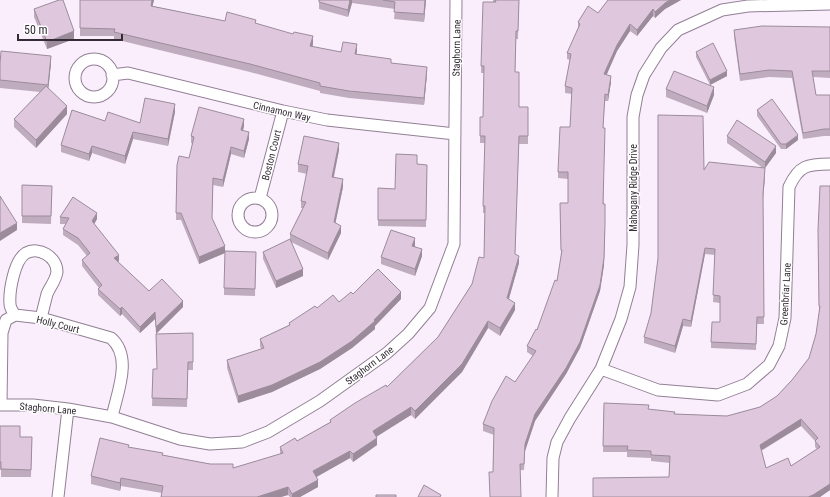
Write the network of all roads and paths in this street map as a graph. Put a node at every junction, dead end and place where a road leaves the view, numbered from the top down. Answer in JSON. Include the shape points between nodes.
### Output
{"nodes":[{"id":1,"x":456,"y":0,"type":"edge"},
{"id":2,"x":830,"y":4,"type":"edge"},
{"id":3,"x":112,"y":75,"type":"dead end"},
{"id":4,"x":283,"y":111,"type":"junction"},
{"id":5,"x":455,"y":134,"type":"junction"},
{"id":6,"x":830,"y":164,"type":"edge"},
{"id":7,"x":260,"y":198,"type":"dead end"},
{"id":8,"x":15,"y":315,"type":"junction"},
{"id":9,"x":42,"y":318,"type":"junction"},
{"id":10,"x":601,"y":368,"type":"junction"},
{"id":11,"x":1,"y":405,"type":"edge"},
{"id":12,"x":68,"y":409,"type":"junction"},
{"id":13,"x":112,"y":418,"type":"junction"},
{"id":14,"x":58,"y":497,"type":"edge"},
{"id":15,"x":552,"y":497,"type":"edge"}],
"edges":[{"from":1,"to":5,"type":"street","name":"Staghorn Lane"},
{"from":2,"to":10,"type":"street","name":"Mahogany Ridge Drive","via":[[755,5],[722,10],[678,30],[661,48],[644,75],[633,118],[633,245],[630,287],[621,319]]},
{"from":3,"to":4,"type":"street","name":"Cinnamon Way","via":[[128,74]]},
{"from":4,"to":5,"type":"street","name":"Cinnamon Way","via":[[327,120]]},
{"from":4,"to":7,"type":"street","name":"Boston Court"},
{"from":5,"to":13,"type":"street","name":"Staghorn Lane","via":[[454,244],[430,308],[408,334],[387,353],[320,401],[268,432],[242,442],[210,444],[180,439]]},
{"from":6,"to":10,"type":"street","name":"Greenbriar Lane","via":[[804,166],[794,175],[789,187],[785,318],[779,346],[769,365],[747,384],[718,395],[658,390]]},
{"from":8,"to":9,"type":"street","name":"Holly Court"},
{"from":8,"to":9,"type":"street","via":[[10,306],[16,268],[20,259],[27,253],[42,252],[53,258],[57,273],[47,294]]},
{"from":8,"to":11,"type":"street","via":[[6,320],[2,333]]},
{"from":9,"to":13,"type":"street","name":"Holly Court","via":[[110,338],[118,344],[123,367]]},
{"from":10,"to":15,"type":"street","name":"Mahogany Ridge Drive","via":[[557,442],[552,458]]},
{"from":11,"to":12,"type":"street","name":"Staghorn Lane"},
{"from":12,"to":13,"type":"street","name":"Staghorn Lane"},
{"from":12,"to":14,"type":"street"}]}
